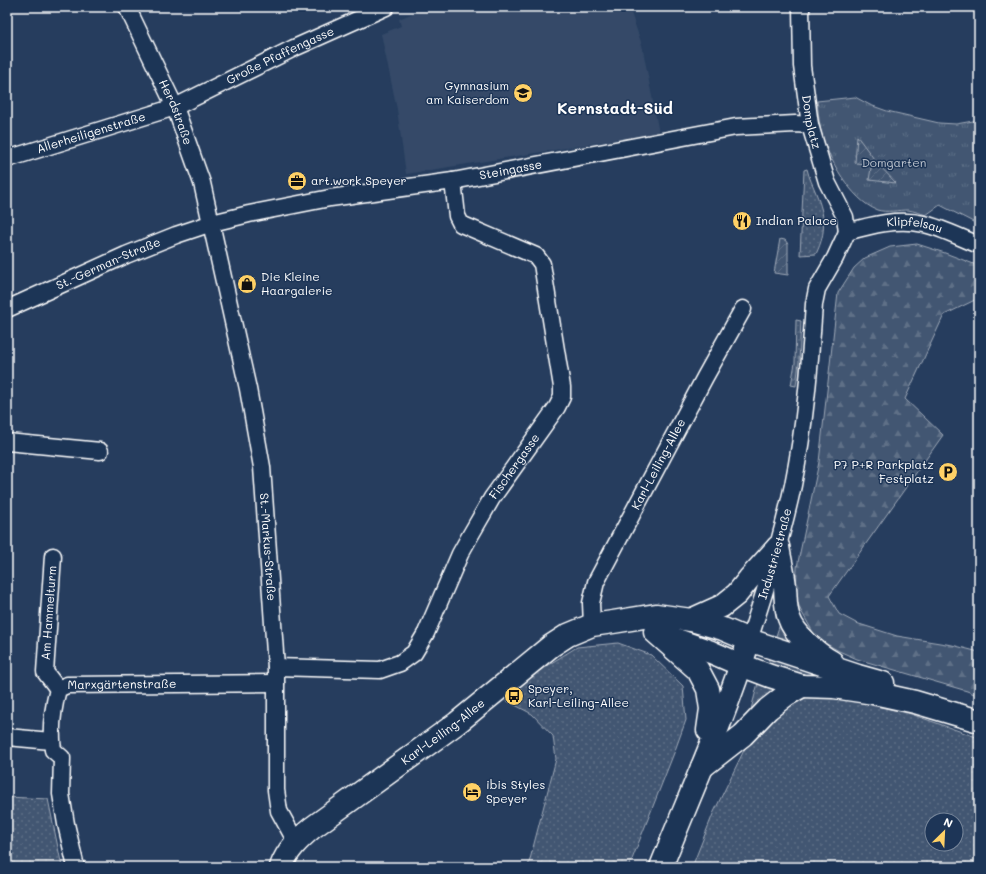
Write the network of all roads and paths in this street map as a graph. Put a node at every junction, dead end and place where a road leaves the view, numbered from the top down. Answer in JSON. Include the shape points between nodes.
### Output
{"nodes":[{"id":1,"x":127,"y":7,"type":"edge"},
{"id":2,"x":386,"y":7,"type":"edge"},
{"id":3,"x":801,"y":7,"type":"edge"},
{"id":4,"x":175,"y":107,"type":"junction"},
{"id":5,"x":810,"y":125,"type":"junction"},
{"id":6,"x":7,"y":159,"type":"edge"},
{"id":7,"x":453,"y":181,"type":"junction"},
{"id":8,"x":212,"y":223,"type":"junction"},
{"id":9,"x":847,"y":232,"type":"junction"},
{"id":10,"x":979,"y":245,"type":"edge"},
{"id":11,"x":7,"y":309,"type":"edge"},
{"id":12,"x":742,"y":309,"type":"dead end"},
{"id":13,"x":7,"y":442,"type":"edge"},
{"id":14,"x":100,"y":451,"type":"dead end"},
{"id":15,"x":778,"y":547,"type":"junction"},
{"id":16,"x":53,"y":556,"type":"dead end"},
{"id":17,"x":691,"y":620,"type":"junction"},
{"id":18,"x":613,"y":622,"type":"junction"},
{"id":19,"x":592,"y":625,"type":"junction"},
{"id":20,"x":655,"y":632,"type":"junction"},
{"id":21,"x":749,"y":640,"type":"junction"},
{"id":22,"x":741,"y":665,"type":"junction"},
{"id":23,"x":276,"y":667,"type":"junction"},
{"id":24,"x":858,"y":676,"type":"junction"},
{"id":25,"x":276,"y":683,"type":"junction"},
{"id":26,"x":802,"y":686,"type":"junction"},
{"id":27,"x":58,"y":689,"type":"junction"},
{"id":28,"x":979,"y":709,"type":"edge"},
{"id":29,"x":979,"y":721,"type":"edge"},
{"id":30,"x":7,"y":738,"type":"edge"},
{"id":31,"x":51,"y":741,"type":"junction"},
{"id":32,"x":702,"y":767,"type":"junction"},
{"id":33,"x":296,"y":842,"type":"junction"},
{"id":34,"x":76,"y":867,"type":"edge"},
{"id":35,"x":281,"y":867,"type":"edge"},
{"id":36,"x":661,"y":867,"type":"edge"}],
"edges":[{"from":1,"to":4,"type":"street","name":"Herdstraße"},
{"from":2,"to":4,"type":"street","name":"Große Pfaffengasse","via":[[294,48]]},
{"from":3,"to":5,"type":"street","name":"Domplatz","via":[[802,66]]},
{"from":4,"to":6,"type":"street","name":"Allerheiligenstraße"},
{"from":4,"to":8,"type":"street","name":"Herdstraße","via":[[202,184]]},
{"from":5,"to":7,"type":"street","name":"Steingasse","via":[[736,127]]},
{"from":5,"to":9,"type":"street","name":"Domplatz","via":[[827,182],[845,218]]},
{"from":7,"to":8,"type":"street","name":"Steingasse","via":[[330,198]]},
{"from":7,"to":23,"type":"street","name":"Fischergasse","via":[[456,216],[461,224],[536,256],[542,264],[562,397],[492,498],[470,536],[426,633],[414,653],[400,664],[380,670]]},
{"from":8,"to":11,"type":"street","name":"St.-German-Straße","via":[[126,255]]},
{"from":8,"to":23,"type":"street","name":"St.-Markus-Straße","via":[[262,467]]},
{"from":9,"to":10,"type":"street","name":"Klipfelsau","via":[[890,223],[924,224]]},
{"from":9,"to":15,"type":"street","name":"Industriestraße","via":[[817,289],[802,434]]},
{"from":12,"to":19,"type":"street","name":"Karl-Leiling-Allee","via":[[596,582],[591,603]]},
{"from":13,"to":14,"type":"street"},
{"from":15,"to":17,"type":"street","via":[[737,594],[722,606]]},
{"from":15,"to":21,"type":"street","name":"Industriestraße"},
{"from":15,"to":24,"type":"street","via":[[785,603],[794,629],[827,659]]},
{"from":16,"to":27,"type":"street","name":"Am Hammelturm","via":[[45,672]]},
{"from":17,"to":18,"type":"street","name":"Karl-Leiling-Allee","via":[[656,615]]},
{"from":17,"to":21,"type":"street","name":"Karl-Leiling-Allee"},
{"from":18,"to":19,"type":"street","name":"Karl-Leiling-Allee"},
{"from":18,"to":20,"type":"street","name":"Karl-Leiling-Allee"},
{"from":19,"to":33,"type":"street","name":"Karl-Leiling-Allee","via":[[568,635],[551,646],[457,723],[336,809]]},
{"from":20,"to":22,"type":"street","name":"Karl-Leiling-Allee"},
{"from":20,"to":32,"type":"street","via":[[698,670],[708,689],[711,709]]},
{"from":21,"to":22,"type":"street","name":"Industriestraße"},
{"from":21,"to":24,"type":"street","name":"Karl-Leiling-Allee"},
{"from":22,"to":26,"type":"street","name":"Karl-Leiling-Allee"},
{"from":22,"to":32,"type":"street","name":"Industriestraße"},
{"from":23,"to":25,"type":"street","name":"St.-Markus-Straße"},
{"from":24,"to":28,"type":"street"},
{"from":25,"to":27,"type":"street","name":"Marxgärtenstraße","via":[[67,685]]},
{"from":25,"to":33,"type":"street","name":"St.-Markus-Straße","via":[[276,790],[279,812]]},
{"from":26,"to":29,"type":"street","name":"Karl-Leiling-Allee","via":[[834,687],[881,695]]},
{"from":26,"to":32,"type":"street","via":[[768,709],[743,735]]},
{"from":27,"to":31,"type":"street","name":"Marxgärtenstraße"},
{"from":30,"to":31,"type":"street"},
{"from":31,"to":34,"type":"street","via":[[52,750],[62,758],[61,794]]},
{"from":32,"to":36,"type":"street","name":"Industriestraße"},
{"from":33,"to":35,"type":"street"}]}
